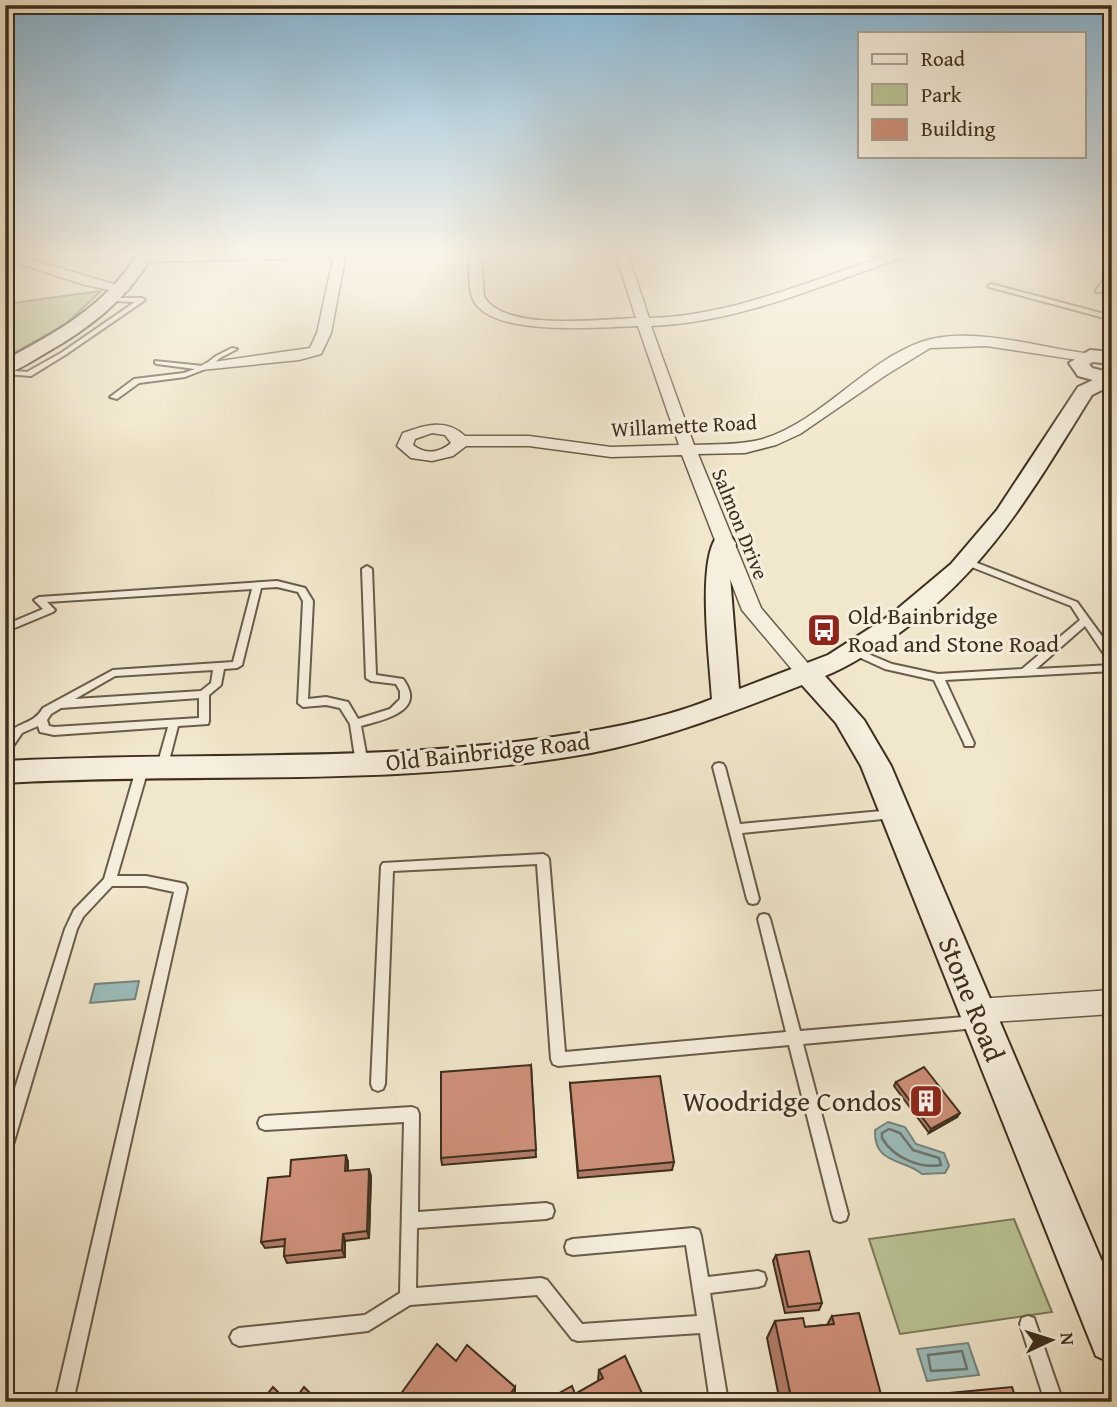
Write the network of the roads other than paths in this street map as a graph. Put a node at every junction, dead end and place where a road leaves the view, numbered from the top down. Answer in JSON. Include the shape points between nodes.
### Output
{"nodes":[{"id":1,"x":84,"y":321,"type":"edge"},
{"id":2,"x":112,"y":321,"type":"edge"},
{"id":3,"x":327,"y":321,"type":"edge"},
{"id":4,"x":524,"y":321,"type":"edge"},
{"id":5,"x":683,"y":321,"type":"edge"},
{"id":6,"x":644,"y":322,"type":"junction"},
{"id":7,"x":234,"y":349,"type":"dead end"},
{"id":8,"x":157,"y":362,"type":"dead end"},
{"id":9,"x":1093,"y":364,"type":"edge"},
{"id":10,"x":206,"y":367,"type":"junction"},
{"id":11,"x":5,"y":370,"type":"edge"},
{"id":12,"x":1110,"y":379,"type":"edge"},
{"id":13,"x":114,"y":397,"type":"dead end"},
{"id":14,"x":459,"y":441,"type":"dead end"},
{"id":15,"x":689,"y":450,"type":"junction"},
{"id":16,"x":724,"y":543,"type":"junction"},
{"id":17,"x":967,"y":562,"type":"junction"},
{"id":18,"x":367,"y":569,"type":"dead end"},
{"id":19,"x":257,"y":586,"type":"junction"},
{"id":20,"x":1086,"y":620,"type":"junction"},
{"id":21,"x":5,"y":629,"type":"edge"},
{"id":22,"x":854,"y":651,"type":"junction"},
{"id":23,"x":1112,"y":658,"type":"edge"},
{"id":24,"x":219,"y":666,"type":"junction"},
{"id":25,"x":1112,"y":668,"type":"edge"},
{"id":26,"x":1024,"y":673,"type":"junction"},
{"id":27,"x":807,"y":674,"type":"junction"},
{"id":28,"x":938,"y":677,"type":"junction"},
{"id":29,"x":204,"y":694,"type":"junction"},
{"id":30,"x":57,"y":704,"type":"junction"},
{"id":31,"x":726,"y":705,"type":"junction"},
{"id":32,"x":42,"y":720,"type":"junction"},
{"id":33,"x":174,"y":723,"type":"junction"},
{"id":34,"x":355,"y":724,"type":"junction"},
{"id":35,"x":969,"y":743,"type":"dead end"},
{"id":36,"x":5,"y":749,"type":"edge"},
{"id":37,"x":362,"y":764,"type":"junction"},
{"id":38,"x":153,"y":766,"type":"junction"},
{"id":39,"x":719,"y":767,"type":"dead end"},
{"id":40,"x":5,"y":772,"type":"edge"},
{"id":41,"x":896,"y":814,"type":"junction"},
{"id":42,"x":734,"y":829,"type":"junction"},
{"id":43,"x":109,"y":881,"type":"junction"},
{"id":44,"x":753,"y":900,"type":"dead end"},
{"id":45,"x":764,"y":919,"type":"dead end"},
{"id":46,"x":1111,"y":1002,"type":"edge"},
{"id":47,"x":980,"y":1017,"type":"junction"},
{"id":48,"x":794,"y":1038,"type":"junction"},
{"id":49,"x":378,"y":1084,"type":"dead end"},
{"id":50,"x":265,"y":1123,"type":"dead end"},
{"id":51,"x":5,"y":1145,"type":"edge"},
{"id":52,"x":546,"y":1211,"type":"dead end"},
{"id":53,"x":840,"y":1214,"type":"dead end"},
{"id":54,"x":410,"y":1221,"type":"junction"},
{"id":55,"x":573,"y":1247,"type":"dead end"},
{"id":56,"x":758,"y":1279,"type":"dead end"},
{"id":57,"x":701,"y":1286,"type":"junction"},
{"id":58,"x":408,"y":1297,"type":"junction"},
{"id":59,"x":707,"y":1324,"type":"junction"},
{"id":60,"x":1028,"y":1324,"type":"dead end"},
{"id":61,"x":239,"y":1337,"type":"dead end"},
{"id":62,"x":1112,"y":1340,"type":"edge"},
{"id":63,"x":64,"y":1402,"type":"edge"},
{"id":64,"x":719,"y":1402,"type":"edge"},
{"id":65,"x":1055,"y":1402,"type":"edge"}],
"edges":[{"from":1,"to":11,"type":"main road"},
{"from":2,"to":11,"type":"lane","via":[[28,373]]},
{"from":3,"to":10,"type":"street","via":[[316,351]]},
{"from":4,"to":6,"type":"street","via":[[545,325]]},
{"from":5,"to":6,"type":"street"},
{"from":6,"to":15,"type":"street","name":"Salmon Drive"},
{"from":7,"to":10,"type":"lane"},
{"from":8,"to":10,"type":"lane"},
{"from":9,"to":12,"type":"main road"},
{"from":9,"to":15,"type":"street","name":"Willamette Road","via":[[980,340],[926,345],[779,440],[745,448]]},
{"from":9,"to":17,"type":"main road","name":"Old Bainbridge Road","via":[[1006,514]]},
{"from":10,"to":13,"type":"lane","via":[[185,375],[137,381]]},
{"from":14,"to":15,"type":"street","name":"Willamette Road","via":[[529,441],[611,452]]},
{"from":15,"to":16,"type":"street","name":"Salmon Drive"},
{"from":16,"to":27,"type":"street","name":"Salmon Drive","via":[[752,610]]},
{"from":16,"to":31,"type":"main road","via":[[718,576]]},
{"from":17,"to":20,"type":"lane","via":[[1074,604]]},
{"from":17,"to":22,"type":"main road","name":"Old Bainbridge Road","via":[[908,614]]},
{"from":18,"to":34,"type":"lane","via":[[371,678],[399,681],[406,698],[388,715]]},
{"from":19,"to":21,"type":"lane","via":[[39,600],[50,610]]},
{"from":19,"to":24,"type":"lane","via":[[237,665]]},
{"from":19,"to":34,"type":"lane","via":[[292,585],[302,590],[308,601],[303,703],[344,705]]},
{"from":20,"to":23,"type":"lane"},
{"from":20,"to":26,"type":"lane"},
{"from":22,"to":27,"type":"main road","name":"Old Bainbridge Road"},
{"from":22,"to":28,"type":"lane","via":[[889,667]]},
{"from":24,"to":29,"type":"lane","via":[[216,685]]},
{"from":24,"to":30,"type":"lane","via":[[113,673]]},
{"from":25,"to":26,"type":"lane"},
{"from":26,"to":28,"type":"lane"},
{"from":27,"to":31,"type":"main road","name":"Old Bainbridge Road"},
{"from":27,"to":41,"type":"main road","name":"Stone Road","via":[[841,706],[861,735]]},
{"from":28,"to":35,"type":"lane"},
{"from":29,"to":30,"type":"lane"},
{"from":29,"to":33,"type":"lane","via":[[204,721]]},
{"from":30,"to":32,"type":"lane"},
{"from":31,"to":37,"type":"main road","name":"Old Bainbridge Road","via":[[592,742],[468,758]]},
{"from":32,"to":33,"type":"lane","via":[[44,729],[54,731]]},
{"from":32,"to":36,"type":"lane","via":[[18,730]]},
{"from":33,"to":38,"type":"lane"},
{"from":34,"to":37,"type":"lane"},
{"from":37,"to":38,"type":"main road","name":"Old Bainbridge Road"},
{"from":38,"to":40,"type":"main road","name":"Old Bainbridge Road"},
{"from":38,"to":43,"type":"lane"},
{"from":39,"to":42,"type":"lane"},
{"from":41,"to":42,"type":"lane"},
{"from":41,"to":47,"type":"main road","name":"Stone Road"},
{"from":42,"to":44,"type":"lane"},
{"from":43,"to":51,"type":"lane","via":[[78,914],[71,929]]},
{"from":43,"to":63,"type":"lane","via":[[146,881],[181,888]]},
{"from":45,"to":48,"type":"lane"},
{"from":46,"to":47,"type":"street"},
{"from":47,"to":48,"type":"lane"},
{"from":47,"to":62,"type":"main road","name":"Stone Road"},
{"from":48,"to":49,"type":"lane","via":[[558,1059],[543,859],[387,866]]},
{"from":48,"to":53,"type":"lane"},
{"from":50,"to":54,"type":"lane","via":[[412,1114]]},
{"from":52,"to":54,"type":"lane"},
{"from":54,"to":58,"type":"lane"},
{"from":55,"to":57,"type":"lane","via":[[693,1236]]},
{"from":56,"to":57,"type":"lane"},
{"from":57,"to":59,"type":"lane"},
{"from":58,"to":59,"type":"lane","via":[[541,1286],[579,1333]]},
{"from":58,"to":61,"type":"lane","via":[[368,1323]]},
{"from":59,"to":64,"type":"lane"},
{"from":60,"to":65,"type":"lane"}]}
